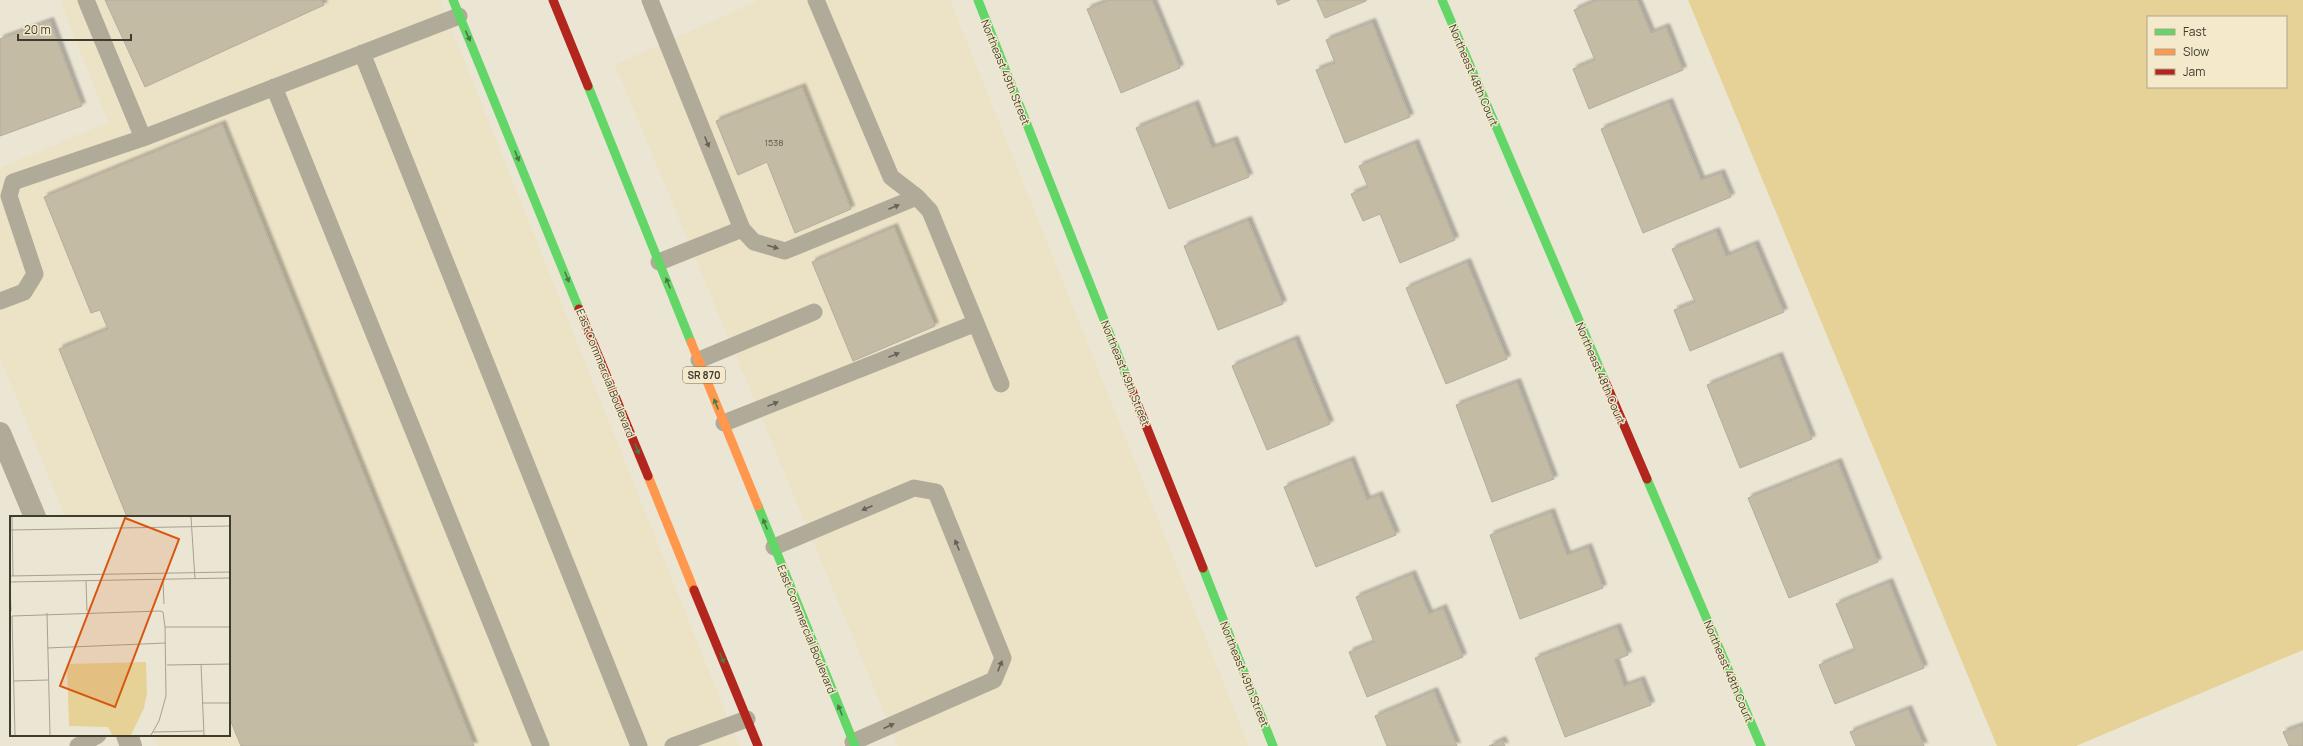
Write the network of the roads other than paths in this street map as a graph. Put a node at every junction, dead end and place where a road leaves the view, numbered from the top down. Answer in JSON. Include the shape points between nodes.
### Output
{"nodes":[{"id":1,"x":86,"y":0,"type":"edge"},
{"id":2,"x":650,"y":0,"type":"edge"},
{"id":3,"x":816,"y":0,"type":"edge"},
{"id":4,"x":978,"y":0,"type":"edge"},
{"id":5,"x":1442,"y":0,"type":"edge"},
{"id":6,"x":556,"y":1,"type":"edge"},
{"id":7,"x":456,"y":8,"type":"edge"},
{"id":8,"x":362,"y":53,"type":"junction"},
{"id":9,"x":274,"y":87,"type":"junction"},
{"id":10,"x":143,"y":138,"type":"junction"},
{"id":11,"x":918,"y":197,"type":"junction"},
{"id":12,"x":742,"y":229,"type":"junction"},
{"id":13,"x":659,"y":262,"type":"junction"},
{"id":14,"x":0,"y":301,"type":"edge"},
{"id":15,"x":814,"y":312,"type":"dead end"},
{"id":16,"x":976,"y":323,"type":"junction"},
{"id":17,"x":699,"y":360,"type":"junction"},
{"id":18,"x":1001,"y":384,"type":"dead end"},
{"id":19,"x":724,"y":423,"type":"junction"},
{"id":20,"x":0,"y":433,"type":"edge"},
{"id":21,"x":35,"y":516,"type":"edge"},
{"id":22,"x":774,"y":546,"type":"junction"},
{"id":23,"x":748,"y":719,"type":"junction"},
{"id":24,"x":96,"y":736,"type":"edge"},
{"id":25,"x":126,"y":736,"type":"edge"},
{"id":26,"x":854,"y":744,"type":"edge"},
{"id":27,"x":78,"y":746,"type":"edge"},
{"id":28,"x":131,"y":746,"type":"edge"},
{"id":29,"x":541,"y":746,"type":"edge"},
{"id":30,"x":639,"y":746,"type":"edge"},
{"id":31,"x":673,"y":746,"type":"edge"},
{"id":32,"x":758,"y":746,"type":"edge"},
{"id":33,"x":1274,"y":746,"type":"edge"},
{"id":34,"x":1761,"y":746,"type":"edge"}],
"edges":[{"from":1,"to":10,"type":"lane"},
{"from":2,"to":12,"type":"lane","one_way":true},
{"from":3,"to":11,"type":"lane","via":[[891,177]]},
{"from":4,"to":33,"type":"main road","name":"Northeast 49th Street"},
{"from":5,"to":34,"type":"main road","name":"Northeast 48th Court"},
{"from":6,"to":13,"type":"main road","name":"East Commercial Boulevard","number":"SR 870"},
{"from":7,"to":8,"type":"lane"},
{"from":7,"to":23,"type":"main road","name":"East Commercial Boulevard","one_way":true},
{"from":8,"to":9,"type":"lane"},
{"from":8,"to":30,"type":"lane"},
{"from":9,"to":10,"type":"lane"},
{"from":9,"to":29,"type":"lane"},
{"from":10,"to":14,"type":"lane","via":[[14,182],[9,196],[34,274],[24,292]]},
{"from":12,"to":11,"type":"lane","one_way":true,"via":[[754,242],[785,250]]},
{"from":11,"to":16,"type":"lane","via":[[930,211]]},
{"from":12,"to":13,"type":"lane"},
{"from":17,"to":13,"type":"main road","name":"East Commercial Boulevard","number":"SR 870","one_way":true},
{"from":15,"to":17,"type":"lane"},
{"from":16,"to":18,"type":"lane"},
{"from":19,"to":16,"type":"lane","one_way":true},
{"from":19,"to":17,"type":"main road","name":"East Commercial Boulevard","number":"SR 870","one_way":true},
{"from":22,"to":19,"type":"main road","name":"East Commercial Boulevard","number":"SR 870","one_way":true},
{"from":20,"to":21,"type":"street"},
{"from":26,"to":22,"type":"main road","name":"East Commercial Boulevard","number":"SR 870","one_way":true},
{"from":26,"to":22,"type":"lane","one_way":true,"via":[[994,680],[1003,658],[945,514],[936,492],[914,488]]},
{"from":23,"to":31,"type":"lane"},
{"from":23,"to":32,"type":"main road","name":"East Commercial Boulevard"},
{"from":24,"to":27,"type":"lane"},
{"from":25,"to":28,"type":"street"}]}
